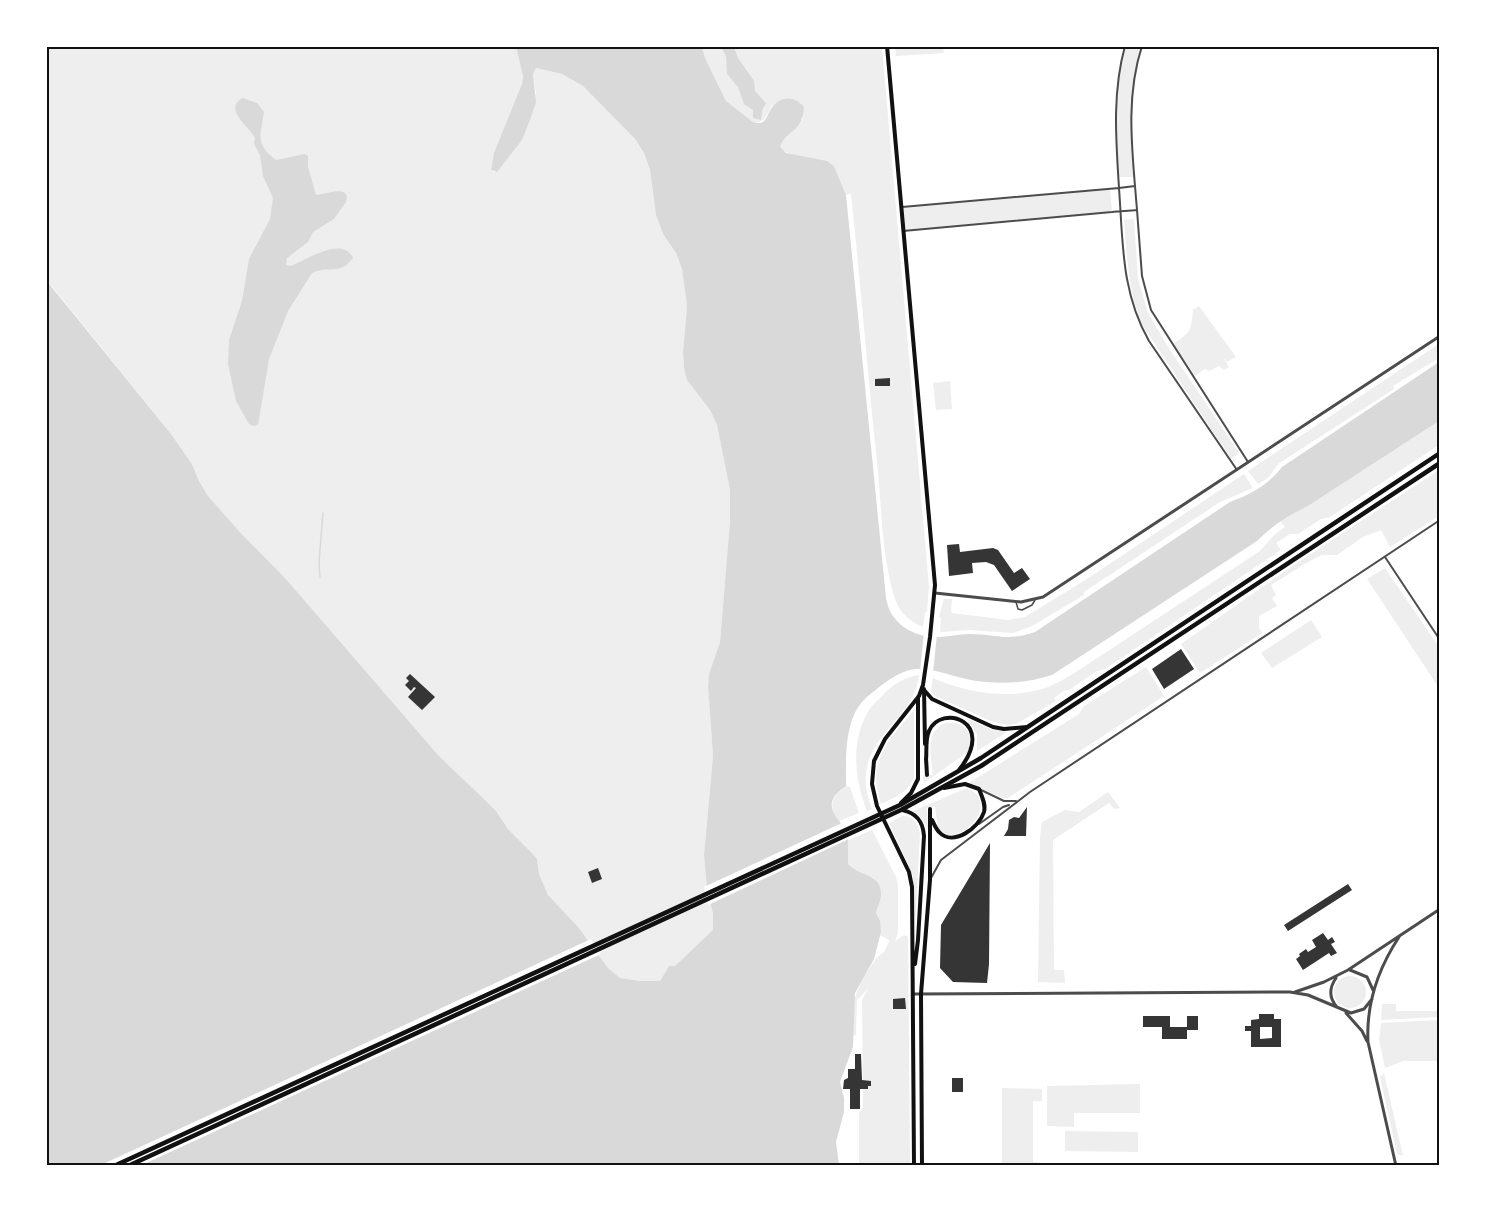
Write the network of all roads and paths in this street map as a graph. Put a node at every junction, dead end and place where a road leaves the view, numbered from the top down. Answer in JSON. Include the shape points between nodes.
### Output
{"nodes":[{"id":1,"x":887,"y":46,"type":"edge"},
{"id":2,"x":1125,"y":46,"type":"edge"},
{"id":3,"x":1142,"y":46,"type":"edge"},
{"id":4,"x":1135,"y":186,"type":"junction"},
{"id":5,"x":1119,"y":188,"type":"junction"},
{"id":6,"x":901,"y":207,"type":"junction"},
{"id":7,"x":1137,"y":210,"type":"junction"},
{"id":8,"x":1121,"y":211,"type":"junction"},
{"id":9,"x":903,"y":231,"type":"junction"},
{"id":10,"x":1440,"y":336,"type":"edge"},
{"id":11,"x":1440,"y":453,"type":"edge"},
{"id":12,"x":1248,"y":462,"type":"junction"},
{"id":13,"x":1440,"y":463,"type":"edge"},
{"id":14,"x":1237,"y":470,"type":"junction"},
{"id":15,"x":1440,"y":520,"type":"edge"},
{"id":16,"x":1385,"y":557,"type":"junction"},
{"id":17,"x":934,"y":593,"type":"junction"},
{"id":18,"x":1035,"y":600,"type":"junction"},
{"id":19,"x":1016,"y":601,"type":"junction"},
{"id":20,"x":1440,"y":640,"type":"edge"},
{"id":21,"x":923,"y":686,"type":"junction"},
{"id":22,"x":919,"y":696,"type":"junction"},
{"id":23,"x":1028,"y":727,"type":"junction"},
{"id":24,"x":926,"y":759,"type":"junction"},
{"id":25,"x":956,"y":774,"type":"junction"},
{"id":26,"x":927,"y":775,"type":"dead end"},
{"id":27,"x":944,"y":788,"type":"junction"},
{"id":28,"x":979,"y":789,"type":"junction"},
{"id":29,"x":1017,"y":801,"type":"junction"},
{"id":30,"x":1012,"y":805,"type":"junction"},
{"id":31,"x":901,"y":807,"type":"junction"},
{"id":32,"x":930,"y":809,"type":"dead end"},
{"id":33,"x":893,"y":811,"type":"junction"},
{"id":34,"x":930,"y":816,"type":"junction"},
{"id":35,"x":976,"y":826,"type":"junction"},
{"id":36,"x":930,"y":880,"type":"junction"},
{"id":37,"x":1440,"y":909,"type":"edge"},
{"id":38,"x":1399,"y":936,"type":"junction"},
{"id":39,"x":1348,"y":970,"type":"junction"},
{"id":40,"x":913,"y":974,"type":"junction"},
{"id":41,"x":1337,"y":976,"type":"junction"},
{"id":42,"x":1373,"y":991,"type":"junction"},
{"id":43,"x":1294,"y":992,"type":"junction"},
{"id":44,"x":913,"y":994,"type":"junction"},
{"id":45,"x":921,"y":994,"type":"junction"},
{"id":46,"x":1372,"y":999,"type":"junction"},
{"id":47,"x":1338,"y":1008,"type":"junction"},
{"id":48,"x":1344,"y":1012,"type":"junction"},
{"id":49,"x":1368,"y":1042,"type":"junction"},
{"id":50,"x":114,"y":1166,"type":"edge"},
{"id":51,"x":128,"y":1166,"type":"edge"},
{"id":52,"x":914,"y":1166,"type":"edge"},
{"id":53,"x":922,"y":1166,"type":"edge"},
{"id":54,"x":1396,"y":1166,"type":"edge"}],
"edges":[{"from":1,"to":6,"type":"main road"},
{"from":2,"to":5,"type":"street","via":[[1116,97]]},
{"from":3,"to":4,"type":"street","via":[[1132,99]]},
{"from":4,"to":5,"type":"street"},
{"from":4,"to":7,"type":"street"},
{"from":5,"to":6,"type":"street"},
{"from":5,"to":8,"type":"street"},
{"from":6,"to":9,"type":"main road"},
{"from":7,"to":8,"type":"street"},
{"from":7,"to":12,"type":"street","via":[[1142,276],[1151,310]]},
{"from":8,"to":9,"type":"street"},
{"from":8,"to":14,"type":"street","via":[[1126,282],[1140,324]]},
{"from":9,"to":17,"type":"main road"},
{"from":10,"to":12,"type":"street"},
{"from":11,"to":23,"type":"highway"},
{"from":12,"to":14,"type":"street"},
{"from":13,"to":27,"type":"highway"},
{"from":14,"to":18,"type":"street"},
{"from":15,"to":16,"type":"street"},
{"from":16,"to":20,"type":"street"},
{"from":16,"to":29,"type":"street"},
{"from":17,"to":19,"type":"street"},
{"from":17,"to":21,"type":"main road"},
{"from":18,"to":19,"type":"street"},
{"from":18,"to":19,"type":"lane","via":[[1020,610]]},
{"from":21,"to":22,"type":"main road"},
{"from":21,"to":23,"type":"main road","via":[[932,699],[993,727]]},
{"from":21,"to":24,"type":"main road"},
{"from":22,"to":31,"type":"main road","via":[[918,779]]},
{"from":22,"to":40,"type":"main road","via":[[885,739],[872,772],[877,806],[912,880]]},
{"from":23,"to":25,"type":"highway"},
{"from":24,"to":25,"type":"main road","via":[[931,727],[938,721],[956,718],[971,729],[973,747]]},
{"from":24,"to":26,"type":"main road"},
{"from":25,"to":31,"type":"highway"},
{"from":27,"to":28,"type":"main road","via":[[965,784]]},
{"from":27,"to":31,"type":"highway"},
{"from":28,"to":29,"type":"street","via":[[1004,801]]},
{"from":28,"to":35,"type":"main road","via":[[984,811]]},
{"from":29,"to":30,"type":"street"},
{"from":30,"to":35,"type":"street"},
{"from":30,"to":36,"type":"street","via":[[941,860]]},
{"from":31,"to":33,"type":"highway"},
{"from":31,"to":40,"type":"main road","via":[[922,823],[924,836]]},
{"from":32,"to":34,"type":"main road"},
{"from":33,"to":50,"type":"highway"},
{"from":33,"to":51,"type":"highway"},
{"from":34,"to":35,"type":"main road","via":[[937,831],[950,837]]},
{"from":34,"to":36,"type":"main road"},
{"from":36,"to":45,"type":"main road"},
{"from":37,"to":38,"type":"street"},
{"from":38,"to":39,"type":"street"},
{"from":38,"to":42,"type":"street"},
{"from":39,"to":41,"type":"street"},
{"from":39,"to":42,"type":"street","via":[[1366,977]]},
{"from":40,"to":44,"type":"main road"},
{"from":41,"to":43,"type":"street"},
{"from":41,"to":47,"type":"street","via":[[1330,992]]},
{"from":42,"to":46,"type":"street"},
{"from":43,"to":45,"type":"street"},
{"from":43,"to":47,"type":"street"},
{"from":44,"to":45,"type":"street"},
{"from":44,"to":52,"type":"main road"},
{"from":45,"to":53,"type":"main road"},
{"from":46,"to":48,"type":"street","via":[[1358,1012]]},
{"from":46,"to":49,"type":"street"},
{"from":47,"to":48,"type":"street"},
{"from":48,"to":49,"type":"street"},
{"from":49,"to":54,"type":"street"}]}
